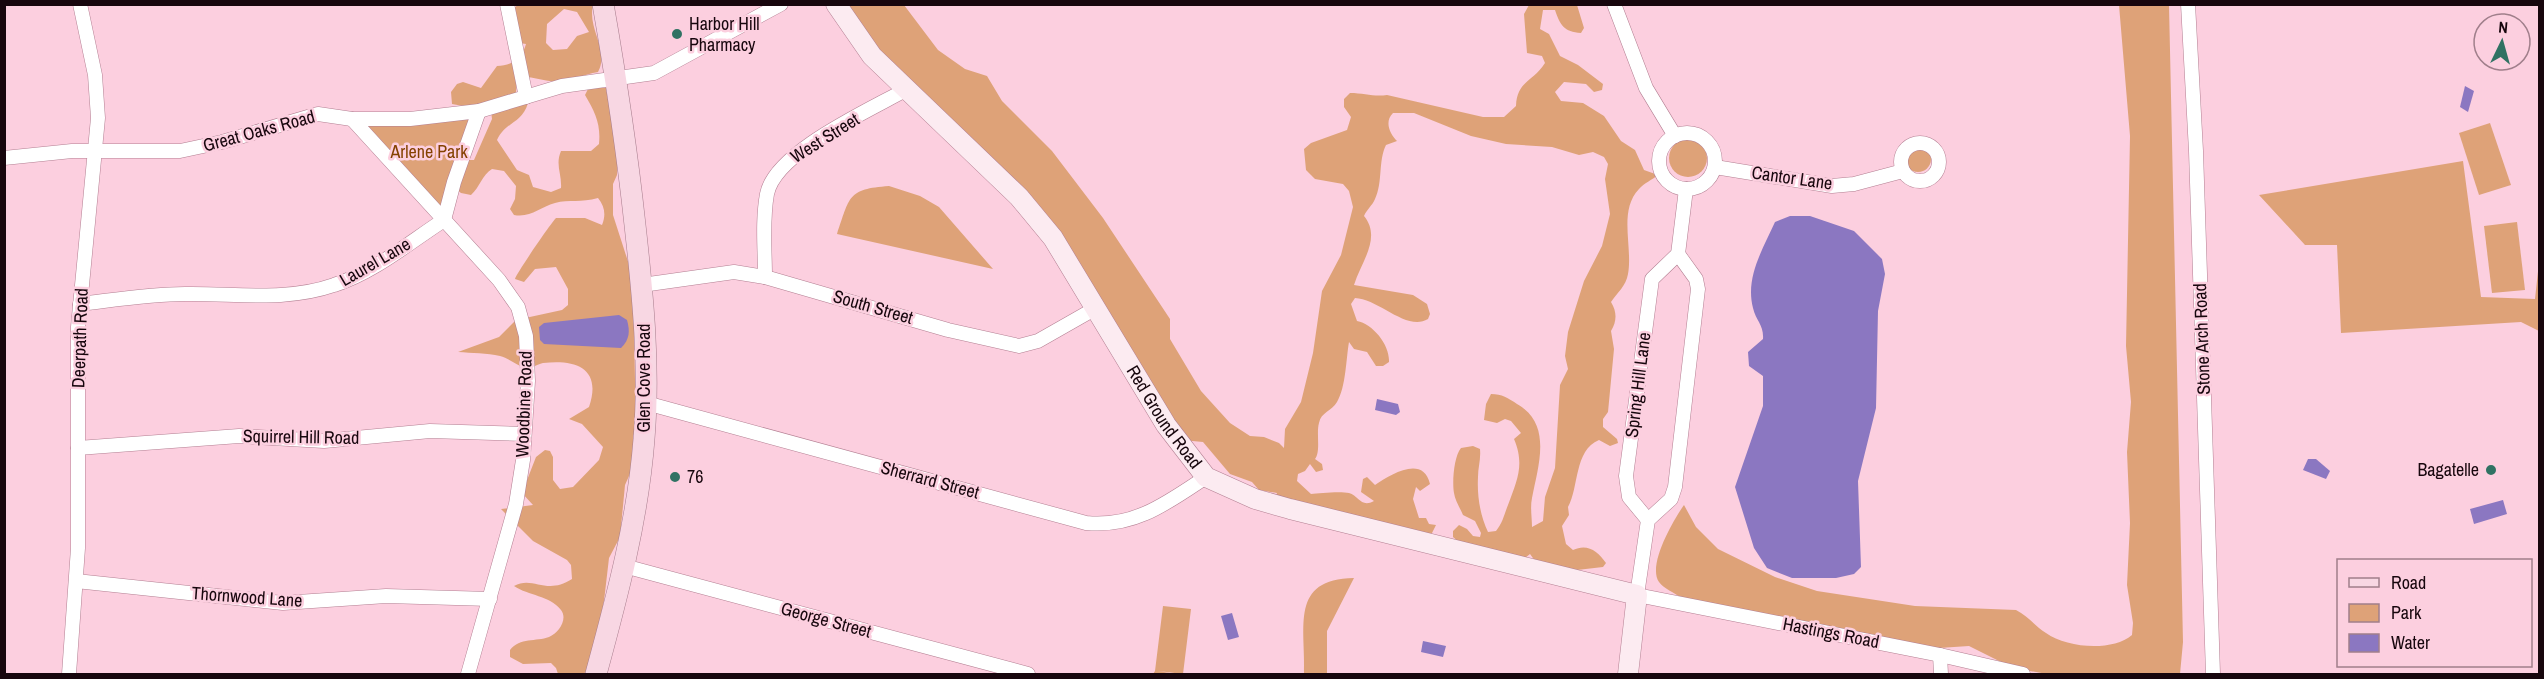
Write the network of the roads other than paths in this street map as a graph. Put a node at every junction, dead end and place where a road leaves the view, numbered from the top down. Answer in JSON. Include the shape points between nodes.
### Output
{"nodes":[{"id":1,"x":80,"y":4,"type":"edge"},
{"id":2,"x":507,"y":4,"type":"edge"},
{"id":3,"x":603,"y":4,"type":"edge"},
{"id":4,"x":617,"y":4,"type":"edge"},
{"id":5,"x":781,"y":4,"type":"edge"},
{"id":6,"x":836,"y":4,"type":"edge"},
{"id":7,"x":1614,"y":4,"type":"edge"},
{"id":8,"x":2188,"y":4,"type":"edge"},
{"id":9,"x":616,"y":79,"type":"junction"},
{"id":10,"x":907,"y":89,"type":"junction"},
{"id":11,"x":526,"y":97,"type":"junction"},
{"id":12,"x":479,"y":111,"type":"junction"},
{"id":13,"x":352,"y":118,"type":"junction"},
{"id":14,"x":1675,"y":136,"type":"junction"},
{"id":15,"x":94,"y":151,"type":"junction"},
{"id":16,"x":4,"y":158,"type":"edge"},
{"id":17,"x":1715,"y":166,"type":"junction"},
{"id":18,"x":1903,"y":171,"type":"dead end"},
{"id":19,"x":1686,"y":189,"type":"junction"},
{"id":20,"x":444,"y":220,"type":"junction"},
{"id":21,"x":1678,"y":254,"type":"junction"},
{"id":22,"x":765,"y":277,"type":"junction"},
{"id":23,"x":642,"y":285,"type":"junction"},
{"id":24,"x":80,"y":304,"type":"junction"},
{"id":25,"x":1096,"y":308,"type":"junction"},
{"id":26,"x":646,"y":403,"type":"junction"},
{"id":27,"x":524,"y":434,"type":"junction"},
{"id":28,"x":78,"y":448,"type":"junction"},
{"id":29,"x":1206,"y":477,"type":"junction"},
{"id":30,"x":1648,"y":520,"type":"junction"},
{"id":31,"x":624,"y":566,"type":"junction"},
{"id":32,"x":76,"y":582,"type":"junction"},
{"id":33,"x":1637,"y":595,"type":"junction"},
{"id":34,"x":490,"y":599,"type":"junction"},
{"id":35,"x":1940,"y":655,"type":"junction"},
{"id":36,"x":69,"y":675,"type":"edge"},
{"id":37,"x":468,"y":675,"type":"edge"},
{"id":38,"x":596,"y":675,"type":"edge"},
{"id":39,"x":1028,"y":675,"type":"edge"},
{"id":40,"x":1628,"y":675,"type":"edge"},
{"id":41,"x":1941,"y":675,"type":"edge"},
{"id":42,"x":2023,"y":675,"type":"edge"},
{"id":43,"x":2213,"y":675,"type":"edge"}],
"edges":[{"from":1,"to":15,"type":"street","name":"Deerpath Road","via":[[95,75],[98,118]]},
{"from":2,"to":11,"type":"street"},
{"from":3,"to":9,"type":"main road","name":"Glen Cove Road"},
{"from":4,"to":9,"type":"main road","name":"Glen Cove Road"},
{"from":5,"to":9,"type":"street","name":"Great Oaks Road","via":[[654,73]]},
{"from":6,"to":10,"type":"street","name":"Red Ground Road","via":[[872,56]]},
{"from":7,"to":14,"type":"street","via":[[1646,88]]},
{"from":8,"to":43,"type":"street","name":"Stone Arch Road","via":[[2197,163]]},
{"from":9,"to":11,"type":"street","name":"Great Oaks Road","via":[[562,86]]},
{"from":9,"to":23,"type":"main road","name":"Glen Cove Road"},
{"from":10,"to":22,"type":"street","name":"West Street","via":[[835,129],[782,166],[767,194]]},
{"from":10,"to":25,"type":"street","name":"Red Ground Road","via":[[1019,197],[1053,238]]},
{"from":11,"to":12,"type":"street","name":"Great Oaks Road"},
{"from":12,"to":13,"type":"street","name":"Great Oaks Road","via":[[410,119]]},
{"from":12,"to":20,"type":"street"},
{"from":13,"to":15,"type":"street","name":"Great Oaks Road","via":[[329,113],[309,115],[180,151]]},
{"from":13,"to":20,"type":"street","name":"Woodbine Road"},
{"from":14,"to":17,"type":"street","via":[[1701,136],[1713,149]]},
{"from":14,"to":19,"type":"street","via":[[1662,149],[1660,167],[1669,182]]},
{"from":15,"to":16,"type":"street","name":"Great Oaks Road"},
{"from":15,"to":24,"type":"street","name":"Deerpath Road"},
{"from":17,"to":18,"type":"street","name":"Cantor Lane","via":[[1832,186]]},
{"from":17,"to":19,"type":"street","via":[[1708,181]]},
{"from":19,"to":21,"type":"street"},
{"from":20,"to":24,"type":"street","name":"Laurel Lane","via":[[364,271],[310,293],[278,297],[182,294]]},
{"from":20,"to":27,"type":"street","name":"Woodbine Road","via":[[499,280],[522,317],[528,381]]},
{"from":21,"to":30,"type":"street","via":[[1696,279],[1695,330],[1675,487],[1671,499]]},
{"from":21,"to":30,"type":"street","name":"Spring Hill Lane","via":[[1652,279],[1626,476],[1629,497]]},
{"from":22,"to":23,"type":"street","name":"South Street","via":[[734,272]]},
{"from":22,"to":25,"type":"street","name":"South Street","via":[[948,330],[1019,346],[1038,340]]},
{"from":23,"to":26,"type":"main road","name":"Glen Cove Road"},
{"from":24,"to":28,"type":"street","name":"Deerpath Road"},
{"from":25,"to":29,"type":"street","name":"Red Ground Road","via":[[1166,425]]},
{"from":26,"to":29,"type":"street","name":"Sherrard Street","via":[[1086,523],[1104,525],[1135,519]]},
{"from":26,"to":31,"type":"main road","name":"Glen Cove Road","via":[[639,488]]},
{"from":27,"to":28,"type":"street","name":"Squirrel Hill Road","via":[[430,431],[324,441],[239,436]]},
{"from":27,"to":34,"type":"street","name":"Woodbine Road","via":[[516,504]]},
{"from":28,"to":32,"type":"street","name":"Deerpath Road"},
{"from":29,"to":33,"type":"street","name":"Red Ground Road","via":[[1255,499],[1290,509]]},
{"from":30,"to":33,"type":"street"},
{"from":31,"to":38,"type":"main road","name":"Glen Cove Road"},
{"from":31,"to":39,"type":"street","name":"George Street"},
{"from":32,"to":34,"type":"street","name":"Thornwood Lane","via":[[283,603],[386,596]]},
{"from":32,"to":36,"type":"street","name":"Deerpath Road"},
{"from":33,"to":35,"type":"street","name":"Hastings Road"},
{"from":33,"to":40,"type":"street"},
{"from":34,"to":37,"type":"street","name":"Woodbine Road"},
{"from":35,"to":41,"type":"street"},
{"from":35,"to":42,"type":"street","name":"Hastings Road"}]}
